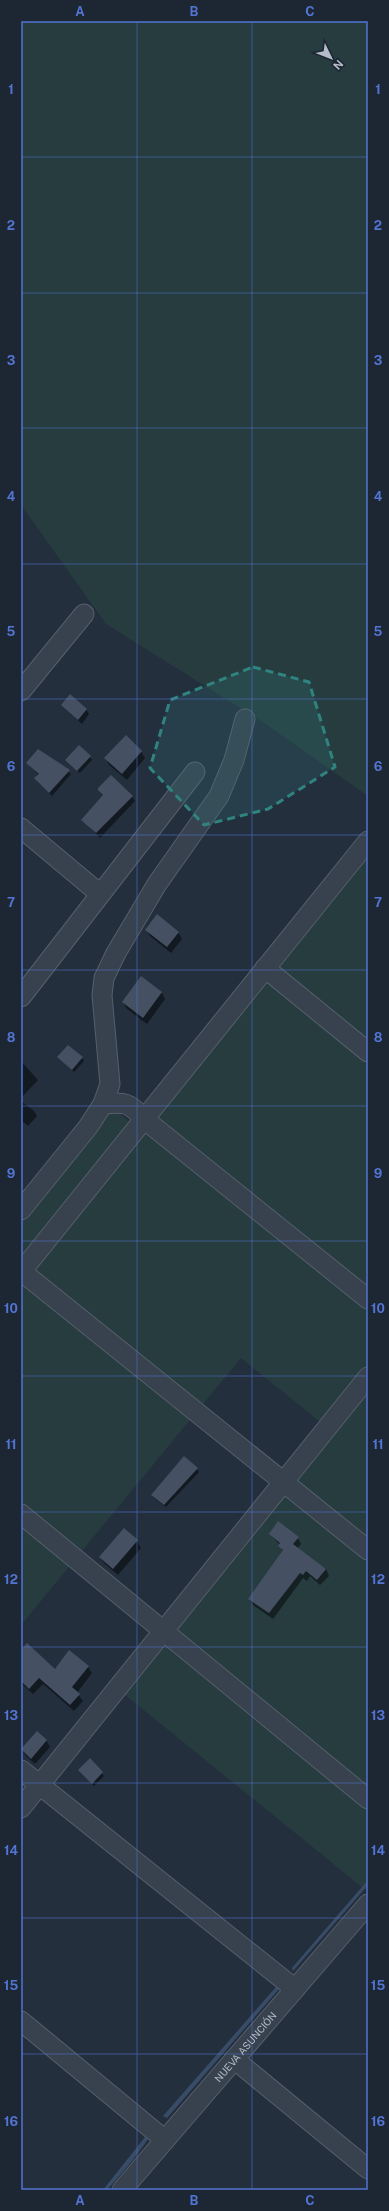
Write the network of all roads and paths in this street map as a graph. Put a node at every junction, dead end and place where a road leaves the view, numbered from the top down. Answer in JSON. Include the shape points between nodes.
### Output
{"nodes":[{"id":1,"x":84,"y":614,"type":"dead end"},
{"id":2,"x":21,"y":691,"type":"edge"},
{"id":3,"x":245,"y":719,"type":"dead end"},
{"id":4,"x":195,"y":772,"type":"dead end"},
{"id":5,"x":21,"y":828,"type":"edge"},
{"id":6,"x":368,"y":841,"type":"edge"},
{"id":7,"x":100,"y":894,"type":"junction"},
{"id":8,"x":266,"y":968,"type":"junction"},
{"id":9,"x":21,"y":997,"type":"edge"},
{"id":10,"x":368,"y":1052,"type":"edge"},
{"id":11,"x":103,"y":1104,"type":"junction"},
{"id":12,"x":144,"y":1119,"type":"junction"},
{"id":13,"x":21,"y":1210,"type":"edge"},
{"id":14,"x":21,"y":1272,"type":"edge"},
{"id":15,"x":368,"y":1299,"type":"edge"},
{"id":16,"x":368,"y":1377,"type":"edge"},
{"id":17,"x":283,"y":1482,"type":"junction"},
{"id":18,"x":21,"y":1514,"type":"edge"},
{"id":19,"x":368,"y":1550,"type":"edge"},
{"id":20,"x":164,"y":1631,"type":"junction"},
{"id":21,"x":21,"y":1770,"type":"edge"},
{"id":22,"x":40,"y":1785,"type":"junction"},
{"id":23,"x":368,"y":1799,"type":"edge"},
{"id":24,"x":21,"y":1808,"type":"edge"},
{"id":25,"x":368,"y":1905,"type":"edge"},
{"id":26,"x":295,"y":1989,"type":"junction"},
{"id":27,"x":21,"y":2020,"type":"edge"},
{"id":28,"x":234,"y":2059,"type":"junction"},
{"id":29,"x":165,"y":2140,"type":"junction"},
{"id":30,"x":368,"y":2169,"type":"edge"},
{"id":31,"x":122,"y":2190,"type":"edge"}],
"edges":[{"from":1,"to":2,"type":"street"},
{"from":3,"to":11,"type":"street","via":[[234,760],[219,796],[157,884],[104,978],[102,995],[110,1084]]},
{"from":4,"to":7,"type":"street"},
{"from":5,"to":7,"type":"street"},
{"from":6,"to":8,"type":"street"},
{"from":7,"to":9,"type":"street"},
{"from":8,"to":10,"type":"street"},
{"from":8,"to":12,"type":"street"},
{"from":11,"to":12,"type":"street","via":[[123,1102],[133,1107]]},
{"from":11,"to":13,"type":"street","via":[[88,1127]]},
{"from":12,"to":14,"type":"street"},
{"from":12,"to":15,"type":"street"},
{"from":14,"to":17,"type":"street"},
{"from":16,"to":17,"type":"street"},
{"from":17,"to":19,"type":"street"},
{"from":17,"to":20,"type":"street"},
{"from":18,"to":20,"type":"street"},
{"from":20,"to":22,"type":"street"},
{"from":20,"to":23,"type":"street"},
{"from":21,"to":22,"type":"street"},
{"from":22,"to":24,"type":"street"},
{"from":22,"to":26,"type":"street"},
{"from":25,"to":26,"type":"street","name":"NUEVA ASUNCIÓN"},
{"from":26,"to":28,"type":"street","name":"NUEVA ASUNCIÓN"},
{"from":27,"to":29,"type":"street"},
{"from":28,"to":29,"type":"street","name":"NUEVA ASUNCIÓN"},
{"from":28,"to":30,"type":"street"},
{"from":29,"to":31,"type":"street","name":"NUEVA ASUNCIÓN"}]}
